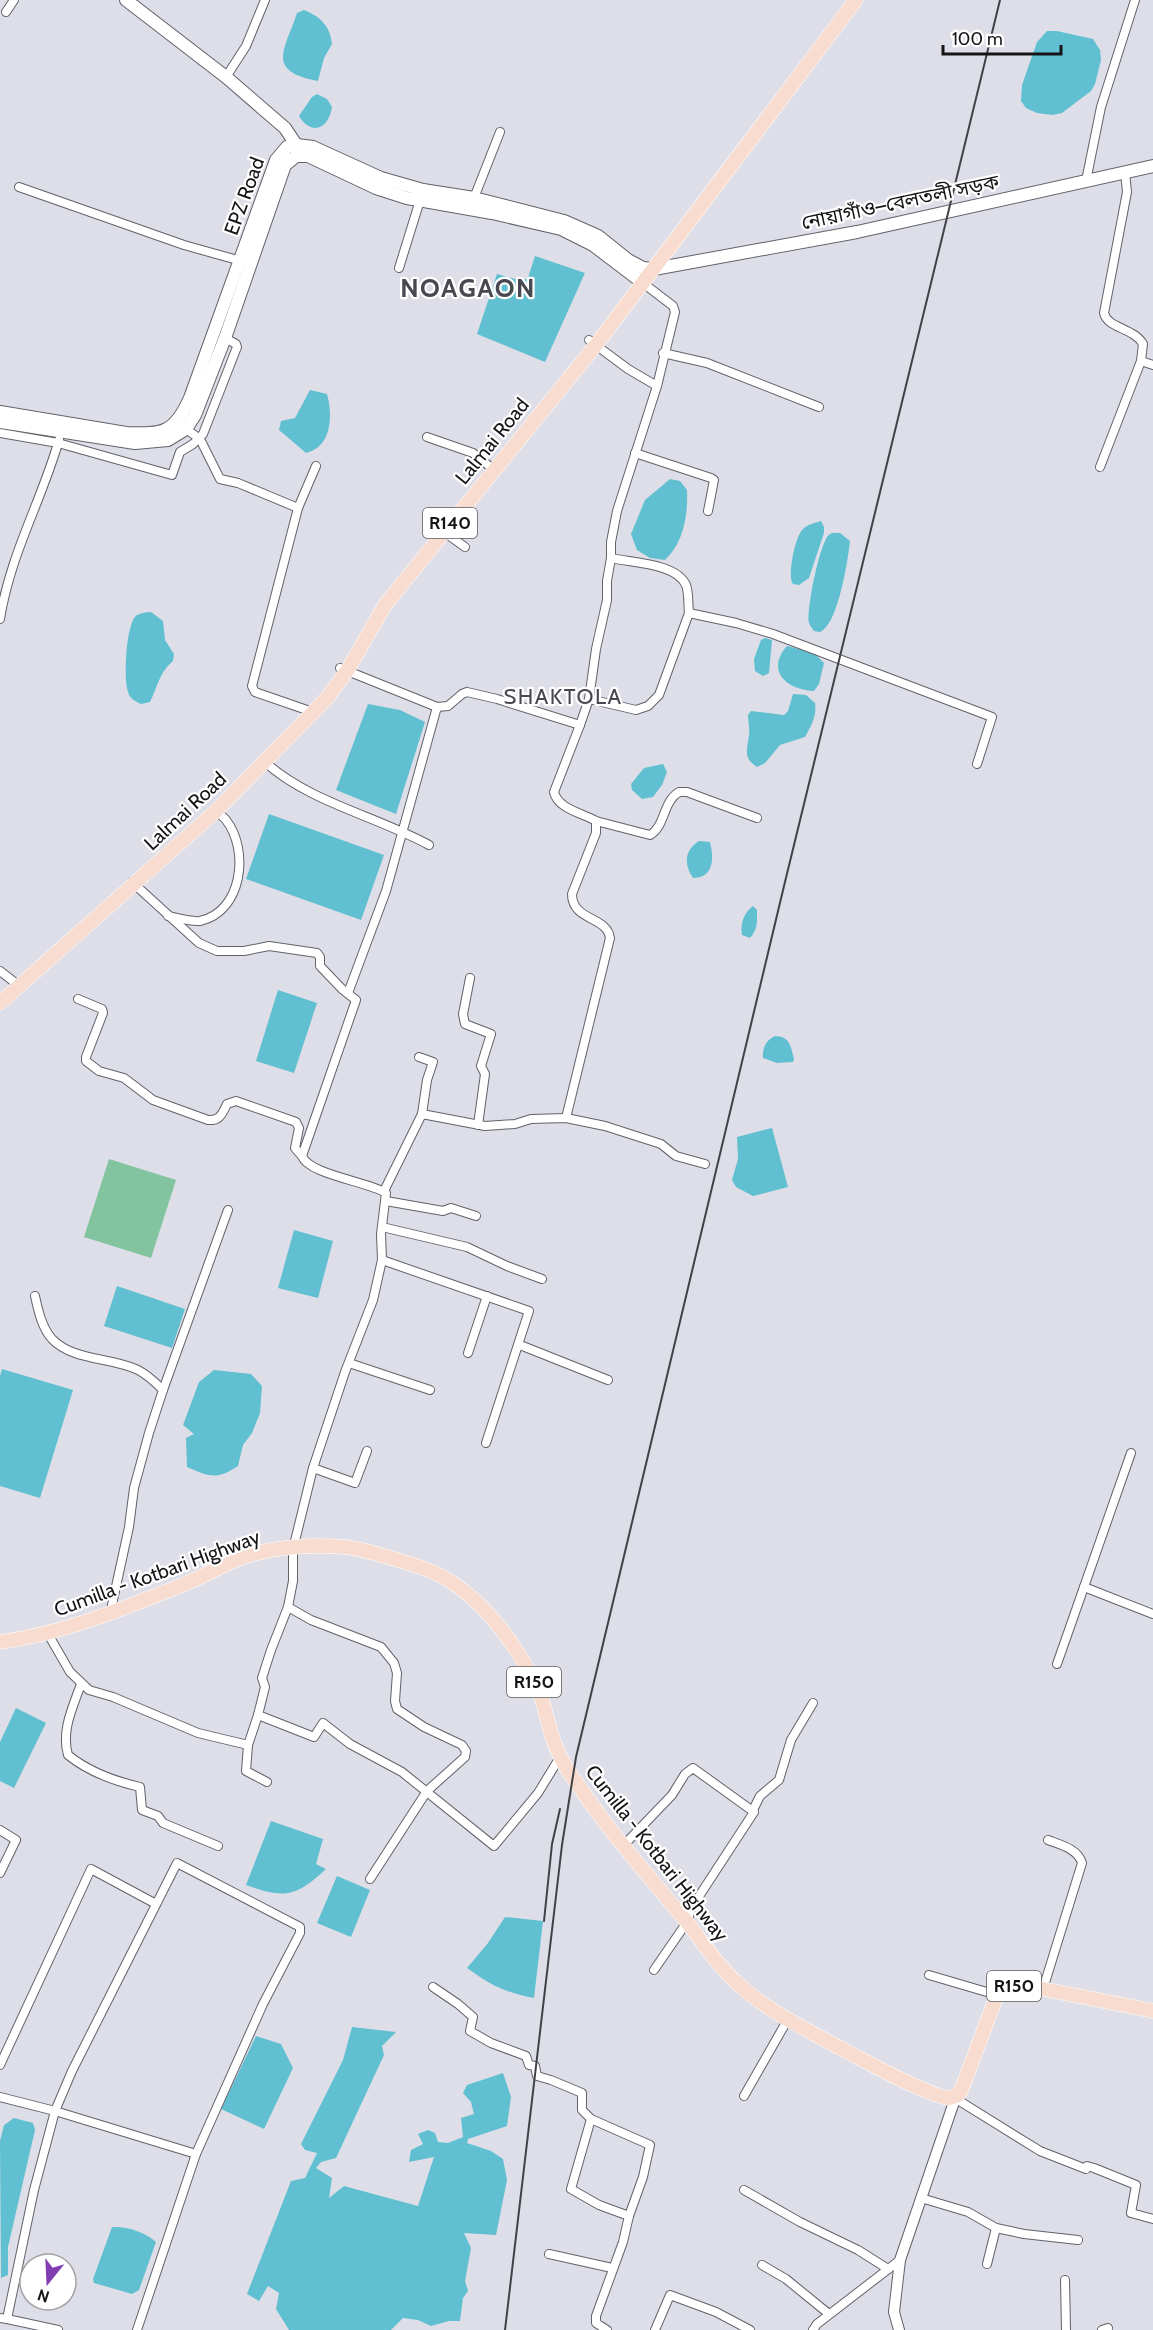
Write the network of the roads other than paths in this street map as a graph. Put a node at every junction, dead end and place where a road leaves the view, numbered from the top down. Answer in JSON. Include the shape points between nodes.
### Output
{"nodes":[{"id":1,"x":14,"y":0,"type":"edge"},
{"id":2,"x":126,"y":0,"type":"edge"},
{"id":3,"x":265,"y":0,"type":"edge"},
{"id":4,"x":845,"y":0,"type":"edge"},
{"id":5,"x":856,"y":0,"type":"edge"},
{"id":6,"x":1135,"y":0,"type":"edge"},
{"id":7,"x":6,"y":12,"type":"dead end"},
{"id":8,"x":226,"y":77,"type":"junction"},
{"id":9,"x":500,"y":132,"type":"dead end"},
{"id":10,"x":299,"y":150,"type":"junction"},
{"id":11,"x":1153,"y":166,"type":"edge"},
{"id":12,"x":1125,"y":172,"type":"junction"},
{"id":13,"x":1086,"y":181,"type":"junction"},
{"id":14,"x":19,"y":187,"type":"dead end"},
{"id":15,"x":421,"y":195,"type":"junction"},
{"id":16,"x":474,"y":198,"type":"junction"},
{"id":17,"x":493,"y":208,"type":"junction"},
{"id":18,"x":241,"y":261,"type":"junction"},
{"id":19,"x":399,"y":268,"type":"dead end"},
{"id":20,"x":644,"y":274,"type":"junction"},
{"id":21,"x":231,"y":305,"type":"junction"},
{"id":22,"x":225,"y":338,"type":"junction"},
{"id":23,"x":592,"y":342,"type":"junction"},
{"id":24,"x":663,"y":353,"type":"junction"},
{"id":25,"x":1141,"y":361,"type":"junction"},
{"id":26,"x":1153,"y":365,"type":"edge"},
{"id":27,"x":657,"y":386,"type":"junction"},
{"id":28,"x":819,"y":407,"type":"dead end"},
{"id":29,"x":0,"y":412,"type":"edge"},
{"id":30,"x":0,"y":422,"type":"edge"},
{"id":31,"x":181,"y":426,"type":"junction"},
{"id":32,"x":0,"y":433,"type":"edge"},
{"id":33,"x":61,"y":433,"type":"junction"},
{"id":34,"x":427,"y":437,"type":"dead end"},
{"id":35,"x":200,"y":439,"type":"junction"},
{"id":36,"x":635,"y":453,"type":"junction"},
{"id":37,"x":316,"y":465,"type":"dead end"},
{"id":38,"x":491,"y":467,"type":"junction"},
{"id":39,"x":1100,"y":467,"type":"dead end"},
{"id":40,"x":298,"y":508,"type":"junction"},
{"id":41,"x":708,"y":511,"type":"dead end"},
{"id":42,"x":440,"y":529,"type":"junction"},
{"id":43,"x":465,"y":547,"type":"dead end"},
{"id":44,"x":611,"y":558,"type":"junction"},
{"id":45,"x":689,"y":613,"type":"junction"},
{"id":46,"x":0,"y":619,"type":"edge"},
{"id":47,"x":344,"y":670,"type":"junction"},
{"id":48,"x":589,"y":699,"type":"junction"},
{"id":49,"x":437,"y":707,"type":"junction"},
{"id":50,"x":307,"y":710,"type":"junction"},
{"id":51,"x":580,"y":725,"type":"junction"},
{"id":52,"x":265,"y":762,"type":"junction"},
{"id":53,"x":977,"y":764,"type":"dead end"},
{"id":54,"x":216,"y":811,"type":"junction"},
{"id":55,"x":757,"y":819,"type":"dead end"},
{"id":56,"x":596,"y":821,"type":"junction"},
{"id":57,"x":403,"y":831,"type":"junction"},
{"id":58,"x":429,"y":845,"type":"dead end"},
{"id":59,"x":132,"y":882,"type":"junction"},
{"id":60,"x":168,"y":916,"type":"junction"},
{"id":61,"x":0,"y":971,"type":"edge"},
{"id":62,"x":470,"y":978,"type":"dead end"},
{"id":63,"x":16,"y":983,"type":"junction"},
{"id":64,"x":0,"y":993,"type":"edge"},
{"id":65,"x":348,"y":993,"type":"junction"},
{"id":66,"x":78,"y":999,"type":"dead end"},
{"id":67,"x":0,"y":1003,"type":"edge"},
{"id":68,"x":419,"y":1057,"type":"dead end"},
{"id":69,"x":422,"y":1114,"type":"junction"},
{"id":70,"x":566,"y":1118,"type":"junction"},
{"id":71,"x":478,"y":1125,"type":"junction"},
{"id":72,"x":302,"y":1156,"type":"junction"},
{"id":73,"x":705,"y":1164,"type":"dead end"},
{"id":74,"x":385,"y":1196,"type":"junction"},
{"id":75,"x":228,"y":1210,"type":"dead end"},
{"id":76,"x":476,"y":1215,"type":"dead end"},
{"id":77,"x":382,"y":1227,"type":"junction"},
{"id":78,"x":382,"y":1260,"type":"junction"},
{"id":79,"x":542,"y":1279,"type":"dead end"},
{"id":80,"x":35,"y":1296,"type":"dead end"},
{"id":81,"x":487,"y":1296,"type":"junction"},
{"id":82,"x":520,"y":1345,"type":"junction"},
{"id":83,"x":468,"y":1353,"type":"dead end"},
{"id":84,"x":349,"y":1363,"type":"junction"},
{"id":85,"x":608,"y":1380,"type":"dead end"},
{"id":86,"x":163,"y":1390,"type":"junction"},
{"id":87,"x":430,"y":1390,"type":"dead end"},
{"id":88,"x":486,"y":1443,"type":"dead end"},
{"id":89,"x":367,"y":1451,"type":"dead end"},
{"id":90,"x":1131,"y":1453,"type":"dead end"},
{"id":91,"x":313,"y":1468,"type":"junction"},
{"id":92,"x":292,"y":1549,"type":"junction"},
{"id":93,"x":1084,"y":1587,"type":"junction"},
{"id":94,"x":288,"y":1607,"type":"junction"},
{"id":95,"x":110,"y":1614,"type":"junction"},
{"id":96,"x":1153,"y":1614,"type":"edge"},
{"id":97,"x":48,"y":1634,"type":"junction"},
{"id":98,"x":0,"y":1642,"type":"edge"},
{"id":99,"x":1057,"y":1664,"type":"dead end"},
{"id":100,"x":81,"y":1684,"type":"junction"},
{"id":101,"x":813,"y":1703,"type":"dead end"},
{"id":102,"x":258,"y":1715,"type":"junction"},
{"id":103,"x":248,"y":1745,"type":"junction"},
{"id":104,"x":560,"y":1757,"type":"junction"},
{"id":105,"x":267,"y":1782,"type":"dead end"},
{"id":106,"x":428,"y":1791,"type":"junction"},
{"id":107,"x":753,"y":1810,"type":"junction"},
{"id":108,"x":0,"y":1830,"type":"edge"},
{"id":109,"x":1048,"y":1840,"type":"dead end"},
{"id":110,"x":218,"y":1846,"type":"dead end"},
{"id":111,"x":623,"y":1846,"type":"junction"},
{"id":112,"x":0,"y":1873,"type":"edge"},
{"id":113,"x":370,"y":1879,"type":"dead end"},
{"id":114,"x":156,"y":1904,"type":"junction"},
{"id":115,"x":687,"y":1922,"type":"junction"},
{"id":116,"x":654,"y":1970,"type":"dead end"},
{"id":117,"x":929,"y":1975,"type":"dead end"},
{"id":118,"x":433,"y":1987,"type":"dead end"},
{"id":119,"x":1043,"y":1989,"type":"junction"},
{"id":120,"x":997,"y":1995,"type":"junction"},
{"id":121,"x":1153,"y":2011,"type":"edge"},
{"id":122,"x":788,"y":2019,"type":"junction"},
{"id":123,"x":0,"y":2065,"type":"edge"},
{"id":124,"x":744,"y":2096,"type":"dead end"},
{"id":125,"x":0,"y":2097,"type":"edge"},
{"id":126,"x":953,"y":2097,"type":"junction"},
{"id":127,"x":55,"y":2111,"type":"junction"},
{"id":128,"x":591,"y":2119,"type":"junction"},
{"id":129,"x":196,"y":2154,"type":"junction"},
{"id":130,"x":744,"y":2190,"type":"dead end"},
{"id":131,"x":921,"y":2198,"type":"junction"},
{"id":132,"x":629,"y":2217,"type":"junction"},
{"id":133,"x":1153,"y":2218,"type":"edge"},
{"id":134,"x":996,"y":2228,"type":"junction"},
{"id":135,"x":1077,"y":2240,"type":"dead end"},
{"id":136,"x":549,"y":2254,"type":"dead end"},
{"id":137,"x":900,"y":2260,"type":"junction"},
{"id":138,"x":987,"y":2264,"type":"dead end"},
{"id":139,"x":762,"y":2265,"type":"dead end"},
{"id":140,"x":612,"y":2268,"type":"junction"},
{"id":141,"x":888,"y":2269,"type":"junction"},
{"id":142,"x":1065,"y":2280,"type":"dead end"},
{"id":143,"x":829,"y":2314,"type":"junction"},
{"id":144,"x":3,"y":2318,"type":"edge"},
{"id":145,"x":0,"y":2328,"type":"edge"},
{"id":146,"x":58,"y":2330,"type":"edge"},
{"id":147,"x":137,"y":2330,"type":"edge"},
{"id":148,"x":607,"y":2330,"type":"edge"},
{"id":149,"x":655,"y":2330,"type":"edge"},
{"id":150,"x":750,"y":2330,"type":"edge"},
{"id":151,"x":813,"y":2330,"type":"edge"},
{"id":152,"x":899,"y":2330,"type":"edge"},
{"id":153,"x":1066,"y":2330,"type":"edge"}],
"edges":[{"from":1,"to":7,"type":"street"},
{"from":2,"to":8,"type":"main road"},
{"from":3,"to":8,"type":"street","via":[[246,46]]},
{"from":4,"to":20,"type":"main road","name":"Lalmai Road","number":"R140"},
{"from":5,"to":20,"type":"main road","name":"Lalmai Road","number":"R140"},
{"from":6,"to":13,"type":"street","via":[[1101,106]]},
{"from":8,"to":10,"type":"main road","via":[[285,128]]},
{"from":9,"to":16,"type":"street"},
{"from":10,"to":15,"type":"main road","via":[[313,147]]},
{"from":10,"to":18,"type":"main road","name":"EPZ Road","via":[[287,147],[276,160]]},
{"from":10,"to":21,"type":"main road","name":"EPZ Road","via":[[285,165]]},
{"from":11,"to":12,"type":"main road","name":"নোয়াগাঁও–বেলতলী সড়ক"},
{"from":12,"to":13,"type":"main road","name":"নোয়াগাঁও–বেলতলী সড়ক"},
{"from":12,"to":25,"type":"street","via":[[1128,192],[1104,313],[1108,321],[1139,338],[1143,344]]},
{"from":13,"to":20,"type":"main road","name":"নোয়াগাঁও–বেলতলী সড়ক"},
{"from":14,"to":18,"type":"street"},
{"from":15,"to":16,"type":"main road"},
{"from":15,"to":17,"type":"main road"},
{"from":15,"to":19,"type":"street"},
{"from":16,"to":17,"type":"main road"},
{"from":17,"to":20,"type":"main road","via":[[562,225]]},
{"from":18,"to":21,"type":"main road","name":"EPZ Road"},
{"from":20,"to":23,"type":"main road","name":"Lalmai Road","number":"R140"},
{"from":20,"to":24,"type":"street","via":[[675,312]]},
{"from":21,"to":22,"type":"main road","name":"EPZ Road"},
{"from":21,"to":31,"type":"main road","name":"EPZ Road"},
{"from":22,"to":31,"type":"main road","name":"EPZ Road","via":[[195,415]]},
{"from":22,"to":35,"type":"street","via":[[237,347]]},
{"from":23,"to":27,"type":"street"},
{"from":23,"to":38,"type":"main road","name":"Lalmai Road","number":"R140"},
{"from":24,"to":27,"type":"street"},
{"from":24,"to":28,"type":"street","via":[[707,363]]},
{"from":25,"to":26,"type":"street"},
{"from":25,"to":39,"type":"street"},
{"from":27,"to":36,"type":"street"},
{"from":29,"to":33,"type":"main road"},
{"from":30,"to":33,"type":"main road"},
{"from":31,"to":33,"type":"main road","via":[[146,433]]},
{"from":31,"to":35,"type":"street"},
{"from":32,"to":33,"type":"street"},
{"from":33,"to":35,"type":"street","via":[[171,475],[181,451]]},
{"from":33,"to":46,"type":"street","via":[[20,543]]},
{"from":34,"to":38,"type":"street","via":[[473,453]]},
{"from":35,"to":40,"type":"street","via":[[220,479]]},
{"from":36,"to":41,"type":"street","via":[[714,480]]},
{"from":36,"to":44,"type":"street","via":[[617,511]]},
{"from":37,"to":40,"type":"street"},
{"from":38,"to":42,"type":"main road","name":"Lalmai Road","number":"R140"},
{"from":40,"to":50,"type":"street","via":[[252,686],[255,692]]},
{"from":42,"to":43,"type":"street"},
{"from":42,"to":47,"type":"main road","name":"Lalmai Road","number":"R140"},
{"from":44,"to":45,"type":"street","via":[[669,569],[686,585]]},
{"from":44,"to":48,"type":"street"},
{"from":45,"to":48,"type":"street","via":[[658,695],[648,706],[636,710]]},
{"from":45,"to":53,"type":"street","via":[[773,634],[992,717]]},
{"from":47,"to":49,"type":"street"},
{"from":47,"to":50,"type":"main road","name":"Lalmai Road","number":"R140"},
{"from":47,"to":52,"type":"main road","name":"Lalmai Road","number":"R140","via":[[306,722]]},
{"from":48,"to":51,"type":"street"},
{"from":49,"to":51,"type":"street","via":[[448,706],[467,692]]},
{"from":49,"to":57,"type":"street"},
{"from":50,"to":59,"type":"main road","name":"Lalmai Road","number":"R140"},
{"from":51,"to":56,"type":"street","via":[[554,792],[555,799]]},
{"from":52,"to":54,"type":"main road","name":"Lalmai Road","number":"R140"},
{"from":52,"to":57,"type":"street","via":[[279,776],[313,794]]},
{"from":54,"to":59,"type":"main road","name":"Lalmai Road","number":"R140"},
{"from":54,"to":60,"type":"street","via":[[226,820],[239,850],[235,891],[229,904],[217,914],[199,921]]},
{"from":55,"to":56,"type":"street","via":[[679,792],[668,802],[650,835]]},
{"from":56,"to":70,"type":"street","via":[[596,833],[572,902],[576,909],[605,927],[610,938]]},
{"from":57,"to":58,"type":"street"},
{"from":57,"to":65,"type":"street","via":[[386,891]]},
{"from":59,"to":60,"type":"street"},
{"from":59,"to":63,"type":"main road","name":"Lalmai Road","number":"R140"},
{"from":60,"to":65,"type":"street","via":[[199,943],[217,951],[269,946],[314,952],[320,957],[321,966]]},
{"from":61,"to":63,"type":"street"},
{"from":62,"to":71,"type":"street","via":[[463,1014],[465,1024],[491,1034],[481,1066],[485,1074]]},
{"from":63,"to":64,"type":"main road","name":"Lalmai Road","number":"R140"},
{"from":63,"to":67,"type":"main road","name":"Lalmai Road","number":"R140"},
{"from":65,"to":72,"type":"street","via":[[356,1004]]},
{"from":66,"to":72,"type":"street","via":[[102,1009],[103,1013],[86,1057],[95,1069],[124,1078],[153,1100],[208,1120],[220,1118],[227,1104],[236,1101],[296,1122],[299,1128],[295,1148]]},
{"from":68,"to":69,"type":"street","via":[[433,1062]]},
{"from":69,"to":71,"type":"street"},
{"from":69,"to":74,"type":"street"},
{"from":70,"to":71,"type":"street"},
{"from":70,"to":73,"type":"street","via":[[661,1144],[676,1156]]},
{"from":72,"to":74,"type":"street","via":[[306,1162]]},
{"from":74,"to":76,"type":"street"},
{"from":74,"to":77,"type":"street"},
{"from":75,"to":86,"type":"street"},
{"from":77,"to":78,"type":"street"},
{"from":77,"to":79,"type":"street","via":[[467,1247]]},
{"from":78,"to":81,"type":"street"},
{"from":78,"to":84,"type":"street","via":[[373,1299]]},
{"from":80,"to":86,"type":"street","via":[[51,1338],[74,1352],[137,1370]]},
{"from":81,"to":82,"type":"street","via":[[529,1311]]},
{"from":81,"to":83,"type":"street"},
{"from":82,"to":85,"type":"street"},
{"from":82,"to":88,"type":"street"},
{"from":84,"to":87,"type":"street"},
{"from":84,"to":91,"type":"street"},
{"from":86,"to":95,"type":"street","via":[[135,1488]]},
{"from":89,"to":91,"type":"street","via":[[355,1483]]},
{"from":90,"to":93,"type":"street"},
{"from":91,"to":92,"type":"street"},
{"from":92,"to":94,"type":"street","via":[[293,1581]]},
{"from":92,"to":95,"type":"main road","name":"Cumilla - Kotbari Highway","number":"R150","via":[[243,1558]]},
{"from":92,"to":104,"type":"main road","name":"Cumilla - Kotbari Highway","number":"R150","via":[[346,1547],[376,1554],[442,1577],[467,1594],[489,1614],[528,1670]]},
{"from":93,"to":96,"type":"street"},
{"from":93,"to":99,"type":"street"},
{"from":94,"to":102,"type":"street","via":[[262,1678],[266,1687]]},
{"from":94,"to":106,"type":"street","via":[[381,1647],[397,1673],[397,1708],[466,1750],[465,1757]]},
{"from":95,"to":97,"type":"main road","name":"Cumilla - Kotbari Highway","number":"R150"},
{"from":97,"to":98,"type":"main road","name":"Cumilla - Kotbari Highway","number":"R150"},
{"from":97,"to":100,"type":"street"},
{"from":100,"to":103,"type":"street","via":[[198,1733]]},
{"from":100,"to":110,"type":"street","via":[[66,1733],[68,1755],[111,1780],[140,1787],[142,1809],[158,1816],[163,1823]]},
{"from":101,"to":107,"type":"street","via":[[791,1740],[778,1780],[760,1796]]},
{"from":102,"to":103,"type":"street"},
{"from":102,"to":106,"type":"street","via":[[314,1737],[323,1723]]},
{"from":103,"to":105,"type":"street","via":[[246,1771]]},
{"from":104,"to":106,"type":"street","via":[[538,1794],[494,1846]]},
{"from":104,"to":111,"type":"main road","name":"Cumilla - Kotbari Highway","number":"R150"},
{"from":106,"to":113,"type":"street"},
{"from":107,"to":111,"type":"street","via":[[693,1768]]},
{"from":107,"to":115,"type":"street","via":[[751,1819],[692,1907]]},
{"from":108,"to":112,"type":"street","via":[[16,1840]]},
{"from":109,"to":119,"type":"street","via":[[1072,1851],[1082,1863]]},
{"from":111,"to":115,"type":"main road","name":"Cumilla - Kotbari Highway","number":"R150"},
{"from":114,"to":123,"type":"street","via":[[91,1869]]},
{"from":114,"to":127,"type":"street"},
{"from":114,"to":129,"type":"street","via":[[177,1863],[300,1927]]},
{"from":115,"to":116,"type":"street"},
{"from":115,"to":122,"type":"main road","name":"Cumilla - Kotbari Highway","number":"R150","via":[[735,1982]]},
{"from":117,"to":120,"type":"street"},
{"from":118,"to":128,"type":"street","via":[[473,2017],[470,2031],[526,2056],[529,2065],[535,2066],[537,2076],[582,2093],[582,2110]]},
{"from":119,"to":120,"type":"main road","number":"R150","via":[[1015,1986]]},
{"from":119,"to":121,"type":"main road","number":"R150"},
{"from":120,"to":126,"type":"main road","number":"R150","via":[[961,2091]]},
{"from":122,"to":124,"type":"street"},
{"from":122,"to":126,"type":"main road","number":"R150","via":[[908,2082]]},
{"from":125,"to":127,"type":"street"},
{"from":126,"to":131,"type":"street"},
{"from":126,"to":133,"type":"street","via":[[1040,2151],[1136,2185],[1131,2213]]},
{"from":127,"to":129,"type":"street"},
{"from":127,"to":144,"type":"street"},
{"from":128,"to":132,"type":"street","via":[[571,2190]]},
{"from":128,"to":132,"type":"street","via":[[650,2145]]},
{"from":129,"to":147,"type":"street"},
{"from":130,"to":141,"type":"street"},
{"from":131,"to":134,"type":"street","via":[[968,2212]]},
{"from":131,"to":137,"type":"street"},
{"from":132,"to":140,"type":"street"},
{"from":134,"to":135,"type":"street"},
{"from":134,"to":138,"type":"street"},
{"from":136,"to":140,"type":"street"},
{"from":137,"to":141,"type":"street"},
{"from":137,"to":152,"type":"street","via":[[894,2312]]},
{"from":139,"to":143,"type":"street"},
{"from":140,"to":148,"type":"street","via":[[596,2316],[596,2323]]},
{"from":141,"to":143,"type":"street"},
{"from":142,"to":153,"type":"street"},
{"from":143,"to":151,"type":"street"},
{"from":144,"to":145,"type":"street"},
{"from":144,"to":146,"type":"street"},
{"from":149,"to":150,"type":"street","via":[[670,2295]]}]}
